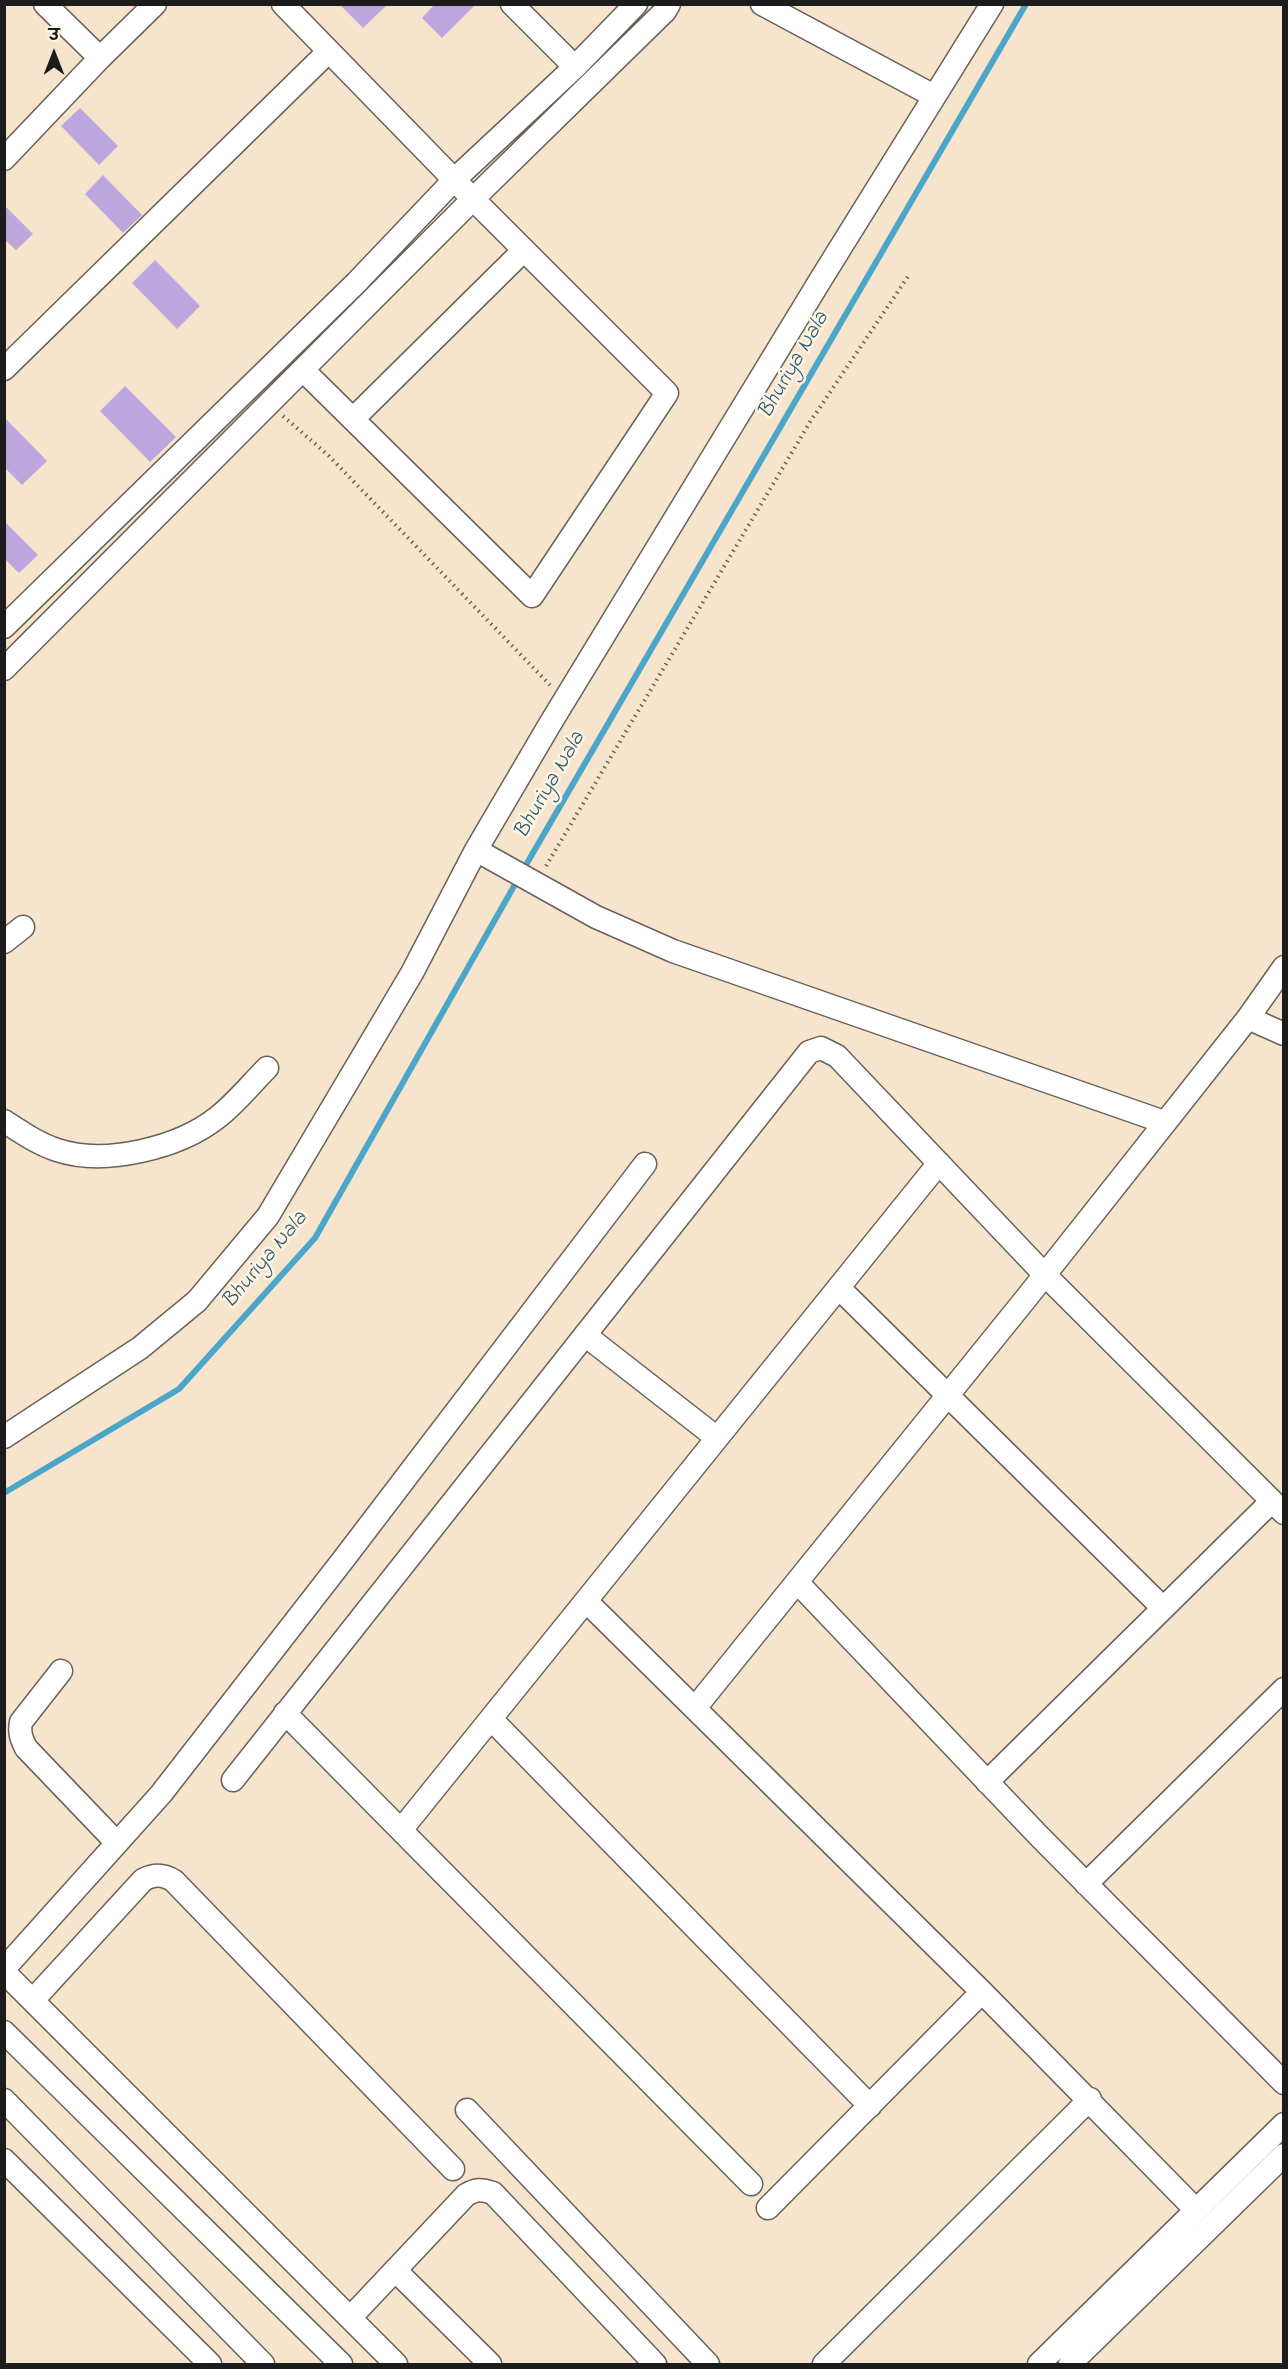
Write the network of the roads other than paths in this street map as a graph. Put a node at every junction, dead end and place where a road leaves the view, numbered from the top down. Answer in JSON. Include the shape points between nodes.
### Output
{"nodes":[{"id":1,"x":45,"y":4,"type":"edge"},
{"id":2,"x":156,"y":4,"type":"edge"},
{"id":3,"x":283,"y":4,"type":"edge"},
{"id":4,"x":512,"y":4,"type":"edge"},
{"id":5,"x":636,"y":4,"type":"edge"},
{"id":6,"x":669,"y":4,"type":"edge"},
{"id":7,"x":762,"y":4,"type":"edge"},
{"id":8,"x":992,"y":4,"type":"edge"},
{"id":9,"x":329,"y":51,"type":"junction"},
{"id":10,"x":100,"y":58,"type":"junction"},
{"id":11,"x":575,"y":67,"type":"junction"},
{"id":12,"x":934,"y":96,"type":"junction"},
{"id":13,"x":4,"y":159,"type":"edge"},
{"id":14,"x":455,"y":179,"type":"junction"},
{"id":15,"x":473,"y":199,"type":"junction"},
{"id":16,"x":524,"y":250,"type":"junction"},
{"id":17,"x":4,"y":369,"type":"edge"},
{"id":18,"x":303,"y":370,"type":"junction"},
{"id":19,"x":353,"y":419,"type":"junction"},
{"id":20,"x":4,"y":627,"type":"edge"},
{"id":21,"x":4,"y":669,"type":"edge"},
{"id":22,"x":484,"y":855,"type":"junction"},
{"id":23,"x":23,"y":927,"type":"dead end"},
{"id":24,"x":4,"y":942,"type":"edge"},
{"id":25,"x":1284,"y":967,"type":"edge"},
{"id":26,"x":1248,"y":1018,"type":"junction"},
{"id":27,"x":1284,"y":1034,"type":"edge"},
{"id":28,"x":267,"y":1068,"type":"dead end"},
{"id":29,"x":4,"y":1121,"type":"edge"},
{"id":30,"x":1164,"y":1122,"type":"junction"},
{"id":31,"x":939,"y":1163,"type":"junction"},
{"id":32,"x":645,"y":1164,"type":"dead end"},
{"id":33,"x":1044,"y":1274,"type":"junction"},
{"id":34,"x":839,"y":1288,"type":"junction"},
{"id":35,"x":585,"y":1335,"type":"junction"},
{"id":36,"x":948,"y":1395,"type":"junction"},
{"id":37,"x":4,"y":1437,"type":"edge"},
{"id":38,"x":717,"y":1438,"type":"junction"},
{"id":39,"x":1278,"y":1507,"type":"edge"},
{"id":40,"x":797,"y":1582,"type":"junction"},
{"id":41,"x":586,"y":1600,"type":"junction"},
{"id":42,"x":1163,"y":1608,"type":"junction"},
{"id":43,"x":61,"y":1671,"type":"dead end"},
{"id":44,"x":1284,"y":1689,"type":"edge"},
{"id":45,"x":695,"y":1708,"type":"junction"},
{"id":46,"x":285,"y":1713,"type":"junction"},
{"id":47,"x":491,"y":1719,"type":"junction"},
{"id":48,"x":233,"y":1780,"type":"dead end"},
{"id":49,"x":987,"y":1782,"type":"junction"},
{"id":50,"x":401,"y":1830,"type":"junction"},
{"id":51,"x":117,"y":1843,"type":"junction"},
{"id":52,"x":1086,"y":1884,"type":"junction"},
{"id":53,"x":4,"y":1970,"type":"edge"},
{"id":54,"x":982,"y":1992,"type":"junction"},
{"id":55,"x":33,"y":2000,"type":"junction"},
{"id":56,"x":4,"y":2032,"type":"edge"},
{"id":57,"x":1284,"y":2083,"type":"edge"},
{"id":58,"x":4,"y":2100,"type":"edge"},
{"id":59,"x":1089,"y":2100,"type":"junction"},
{"id":60,"x":870,"y":2106,"type":"junction"},
{"id":61,"x":467,"y":2110,"type":"dead end"},
{"id":62,"x":1284,"y":2124,"type":"edge"},
{"id":63,"x":1284,"y":2155,"type":"edge"},
{"id":64,"x":4,"y":2160,"type":"edge"},
{"id":65,"x":453,"y":2169,"type":"dead end"},
{"id":66,"x":751,"y":2184,"type":"dead end"},
{"id":67,"x":768,"y":2208,"type":"dead end"},
{"id":68,"x":1196,"y":2210,"type":"junction"},
{"id":69,"x":395,"y":2270,"type":"junction"},
{"id":70,"x":350,"y":2318,"type":"junction"},
{"id":71,"x":210,"y":2364,"type":"edge"},
{"id":72,"x":263,"y":2364,"type":"edge"},
{"id":73,"x":341,"y":2364,"type":"edge"},
{"id":74,"x":396,"y":2364,"type":"edge"},
{"id":75,"x":490,"y":2364,"type":"edge"},
{"id":76,"x":655,"y":2364,"type":"edge"},
{"id":77,"x":708,"y":2364,"type":"edge"},
{"id":78,"x":824,"y":2364,"type":"edge"},
{"id":79,"x":1040,"y":2364,"type":"edge"},
{"id":80,"x":1070,"y":2364,"type":"edge"}],
"edges":[{"from":1,"to":10,"type":"street"},
{"from":2,"to":10,"type":"street"},
{"from":3,"to":9,"type":"street"},
{"from":4,"to":11,"type":"street"},
{"from":5,"to":11,"type":"street"},
{"from":6,"to":15,"type":"street"},
{"from":7,"to":12,"type":"street"},
{"from":8,"to":12,"type":"street"},
{"from":9,"to":14,"type":"street"},
{"from":9,"to":17,"type":"street"},
{"from":10,"to":13,"type":"street"},
{"from":11,"to":14,"type":"street"},
{"from":12,"to":22,"type":"street","via":[[565,700]]},
{"from":14,"to":15,"type":"street"},
{"from":14,"to":20,"type":"street","via":[[356,283]]},
{"from":15,"to":16,"type":"street"},
{"from":15,"to":18,"type":"street"},
{"from":16,"to":19,"type":"street"},
{"from":16,"to":19,"type":"street","via":[[667,393],[532,596]]},
{"from":18,"to":19,"type":"street"},
{"from":18,"to":21,"type":"street"},
{"from":22,"to":30,"type":"street","via":[[596,917],[673,951]]},
{"from":22,"to":37,"type":"street","via":[[304,1158],[238,1255],[197,1301],[140,1348]]},
{"from":23,"to":24,"type":"street"},
{"from":25,"to":26,"type":"street"},
{"from":26,"to":27,"type":"street"},
{"from":26,"to":30,"type":"street"},
{"from":28,"to":29,"type":"street","via":[[218,1117],[193,1133],[157,1147],[82,1156],[42,1144]]},
{"from":30,"to":33,"type":"street"},
{"from":31,"to":33,"type":"street"},
{"from":31,"to":34,"type":"street"},
{"from":31,"to":35,"type":"street","via":[[837,1056],[821,1048],[809,1052]]},
{"from":32,"to":51,"type":"street","via":[[343,1560],[160,1794]]},
{"from":33,"to":36,"type":"street"},
{"from":33,"to":39,"type":"street"},
{"from":34,"to":36,"type":"street"},
{"from":34,"to":38,"type":"street"},
{"from":35,"to":38,"type":"street"},
{"from":35,"to":46,"type":"street"},
{"from":36,"to":40,"type":"street"},
{"from":36,"to":42,"type":"street"},
{"from":38,"to":41,"type":"street"},
{"from":39,"to":42,"type":"street"},
{"from":40,"to":45,"type":"street"},
{"from":40,"to":49,"type":"street"},
{"from":41,"to":45,"type":"street"},
{"from":41,"to":47,"type":"street"},
{"from":42,"to":49,"type":"street"},
{"from":43,"to":51,"type":"street","via":[[21,1722],[21,1738],[26,1748]]},
{"from":44,"to":52,"type":"street"},
{"from":45,"to":54,"type":"street"},
{"from":46,"to":48,"type":"street"},
{"from":46,"to":50,"type":"street"},
{"from":47,"to":50,"type":"street"},
{"from":47,"to":60,"type":"street"},
{"from":49,"to":52,"type":"street"},
{"from":50,"to":66,"type":"street"},
{"from":51,"to":53,"type":"street"},
{"from":52,"to":57,"type":"street"},
{"from":53,"to":55,"type":"street"},
{"from":54,"to":59,"type":"street"},
{"from":54,"to":60,"type":"street"},
{"from":55,"to":65,"type":"street","via":[[143,1880],[167,1876]]},
{"from":55,"to":70,"type":"street"},
{"from":56,"to":73,"type":"street"},
{"from":58,"to":72,"type":"street"},
{"from":59,"to":68,"type":"street"},
{"from":59,"to":78,"type":"street"},
{"from":60,"to":67,"type":"street"},
{"from":61,"to":77,"type":"street"},
{"from":62,"to":68,"type":"street"},
{"from":63,"to":80,"type":"street"},
{"from":64,"to":71,"type":"street"},
{"from":68,"to":79,"type":"street"},
{"from":69,"to":70,"type":"street"},
{"from":69,"to":75,"type":"street"},
{"from":69,"to":76,"type":"street","via":[[466,2195],[474,2190],[492,2193]]},
{"from":70,"to":74,"type":"street"}]}
